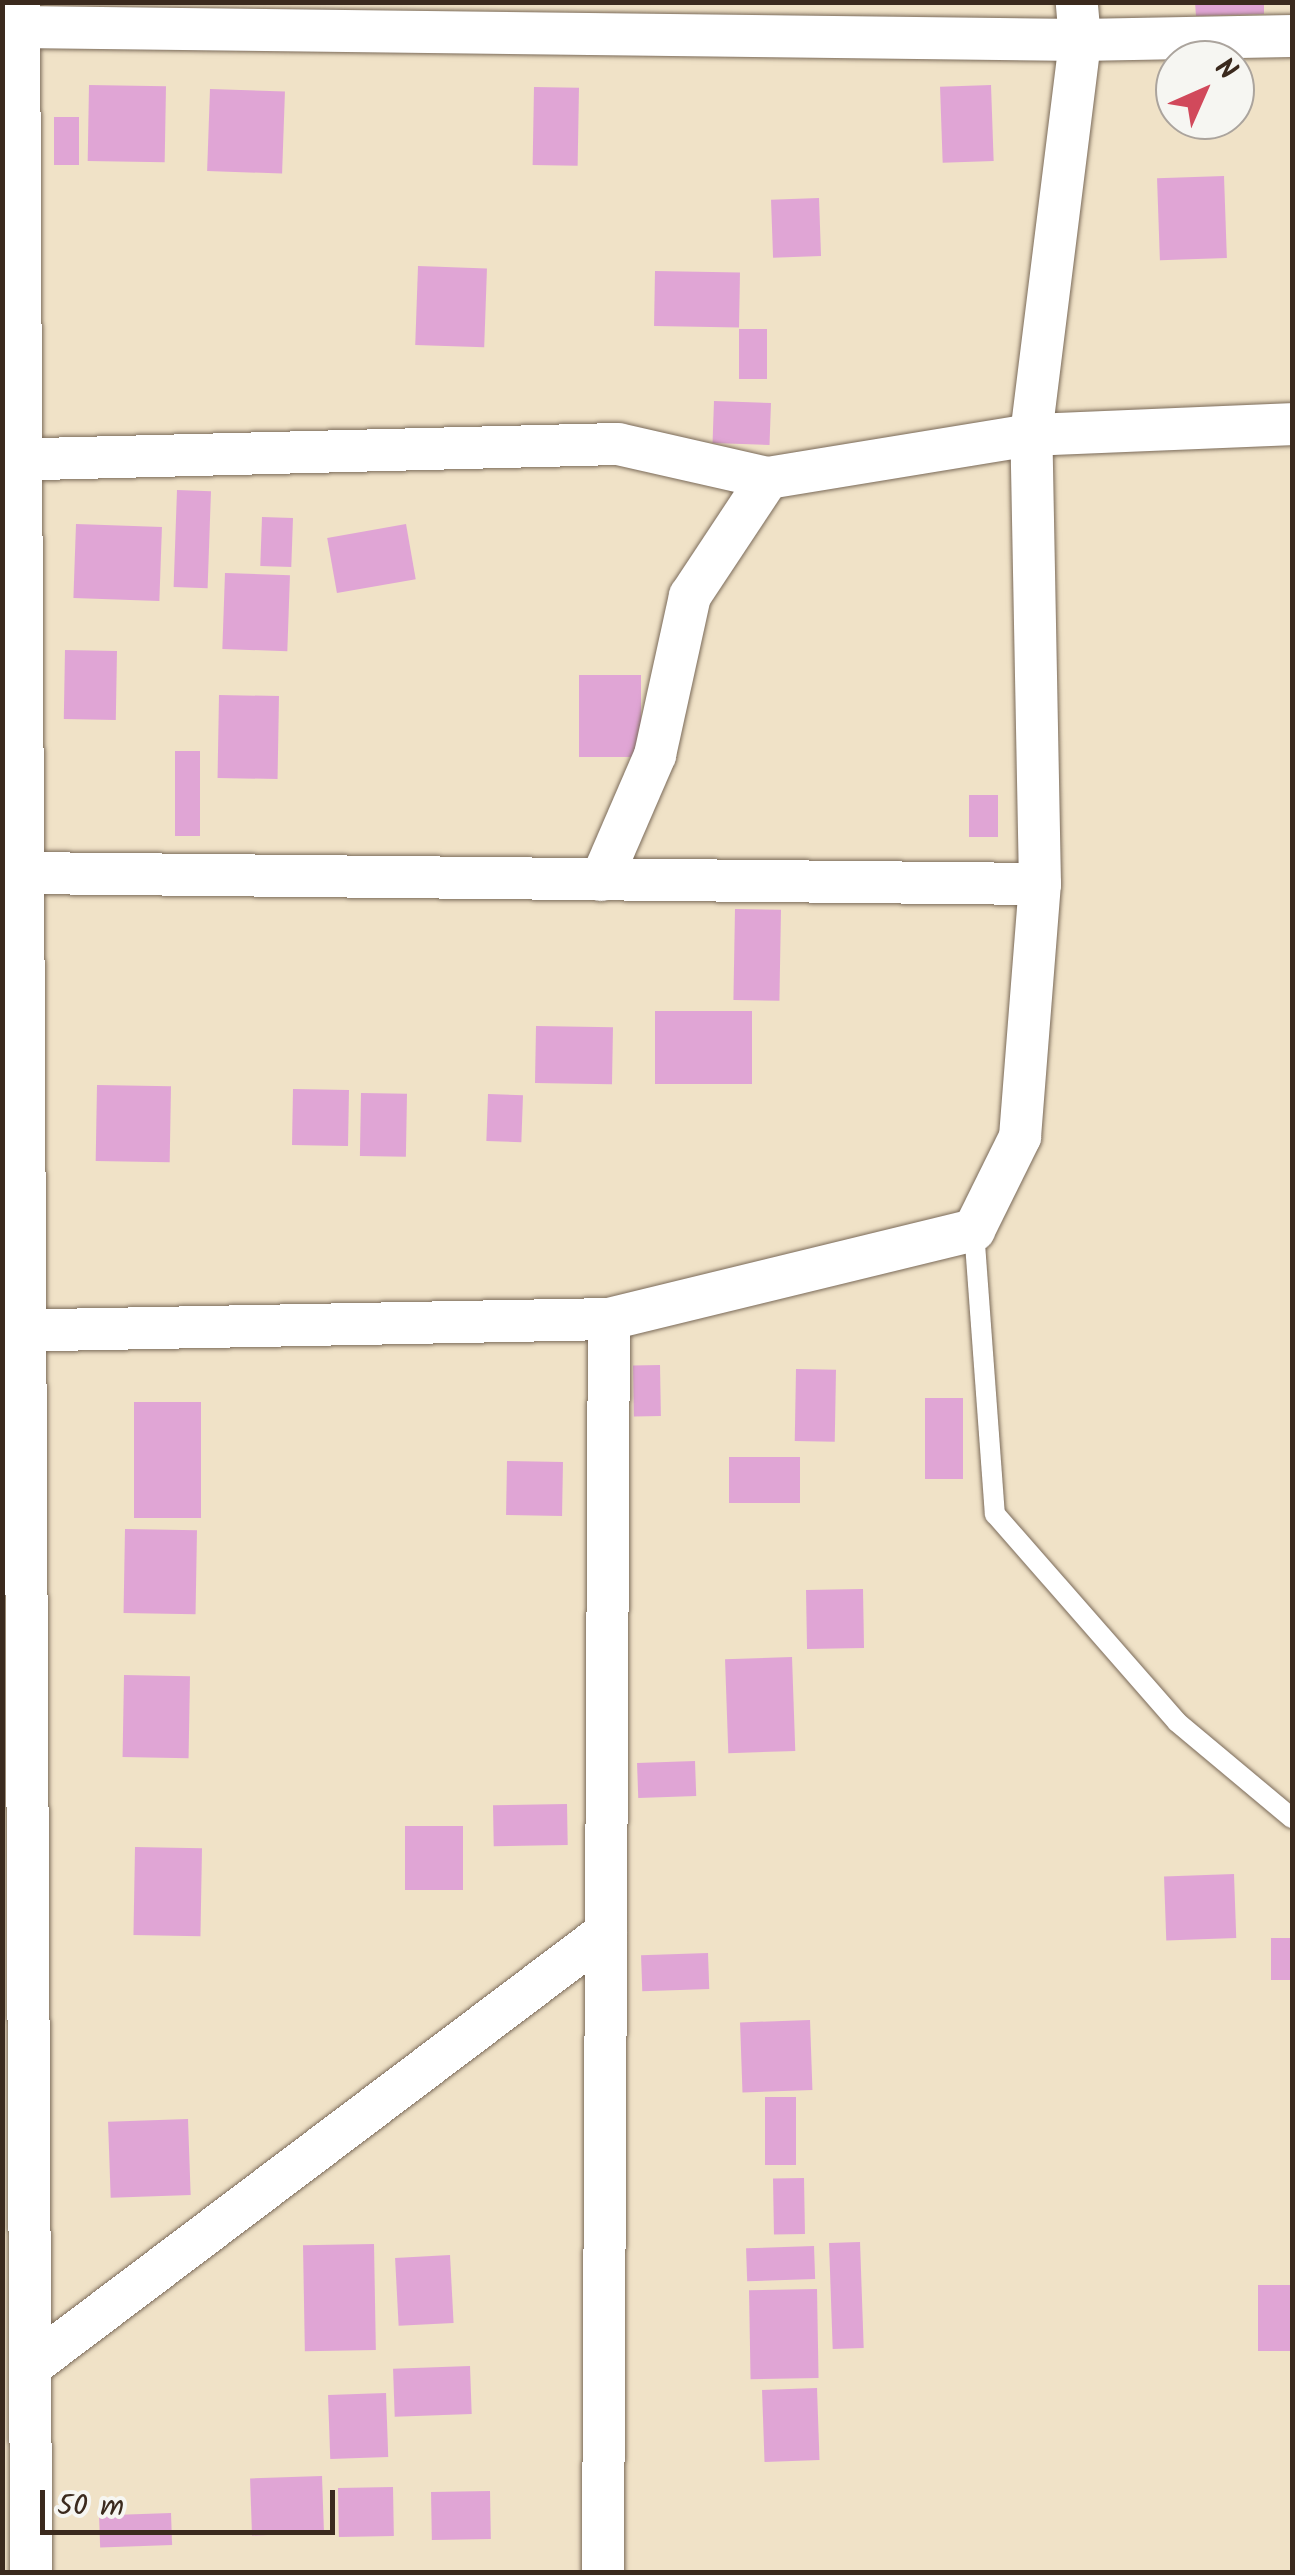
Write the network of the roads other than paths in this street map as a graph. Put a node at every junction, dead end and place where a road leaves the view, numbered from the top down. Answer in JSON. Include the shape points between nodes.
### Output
{"nodes":[{"id":1,"x":19,"y":15,"type":"edge"},
{"id":2,"x":1078,"y":21,"type":"edge"},
{"id":3,"x":1292,"y":36,"type":"edge"},
{"id":4,"x":1292,"y":424,"type":"edge"},
{"id":5,"x":1032,"y":435,"type":"junction"},
{"id":6,"x":10,"y":461,"type":"edge"},
{"id":7,"x":768,"y":478,"type":"junction"},
{"id":8,"x":23,"y":874,"type":"junction"},
{"id":9,"x":601,"y":880,"type":"junction"},
{"id":10,"x":1040,"y":884,"type":"junction"},
{"id":11,"x":974,"y":1230,"type":"junction"},
{"id":12,"x":610,"y":1319,"type":"junction"},
{"id":13,"x":14,"y":1331,"type":"edge"},
{"id":14,"x":1292,"y":1818,"type":"edge"},
{"id":15,"x":606,"y":1932,"type":"junction"},
{"id":16,"x":30,"y":2366,"type":"junction"},
{"id":17,"x":17,"y":2447,"type":"edge"},
{"id":18,"x":31,"y":2572,"type":"edge"},
{"id":19,"x":603,"y":2572,"type":"edge"}],
"edges":[{"from":1,"to":2,"type":"street"},
{"from":1,"to":6,"type":"street"},
{"from":2,"to":3,"type":"street"},
{"from":2,"to":5,"type":"street"},
{"from":4,"to":5,"type":"street"},
{"from":5,"to":7,"type":"street"},
{"from":5,"to":10,"type":"street"},
{"from":6,"to":7,"type":"street","via":[[618,444]]},
{"from":6,"to":8,"type":"street"},
{"from":7,"to":9,"type":"street","via":[[690,596],[655,755]]},
{"from":8,"to":9,"type":"street"},
{"from":8,"to":13,"type":"street"},
{"from":9,"to":10,"type":"street"},
{"from":10,"to":11,"type":"street","via":[[1020,1137]]},
{"from":11,"to":12,"type":"street"},
{"from":11,"to":14,"type":"lane","via":[[995,1514],[1177,1722]]},
{"from":12,"to":13,"type":"street"},
{"from":12,"to":15,"type":"street"},
{"from":13,"to":16,"type":"street"},
{"from":15,"to":16,"type":"street"},
{"from":15,"to":19,"type":"street"},
{"from":16,"to":17,"type":"street"},
{"from":17,"to":18,"type":"street"}]}
